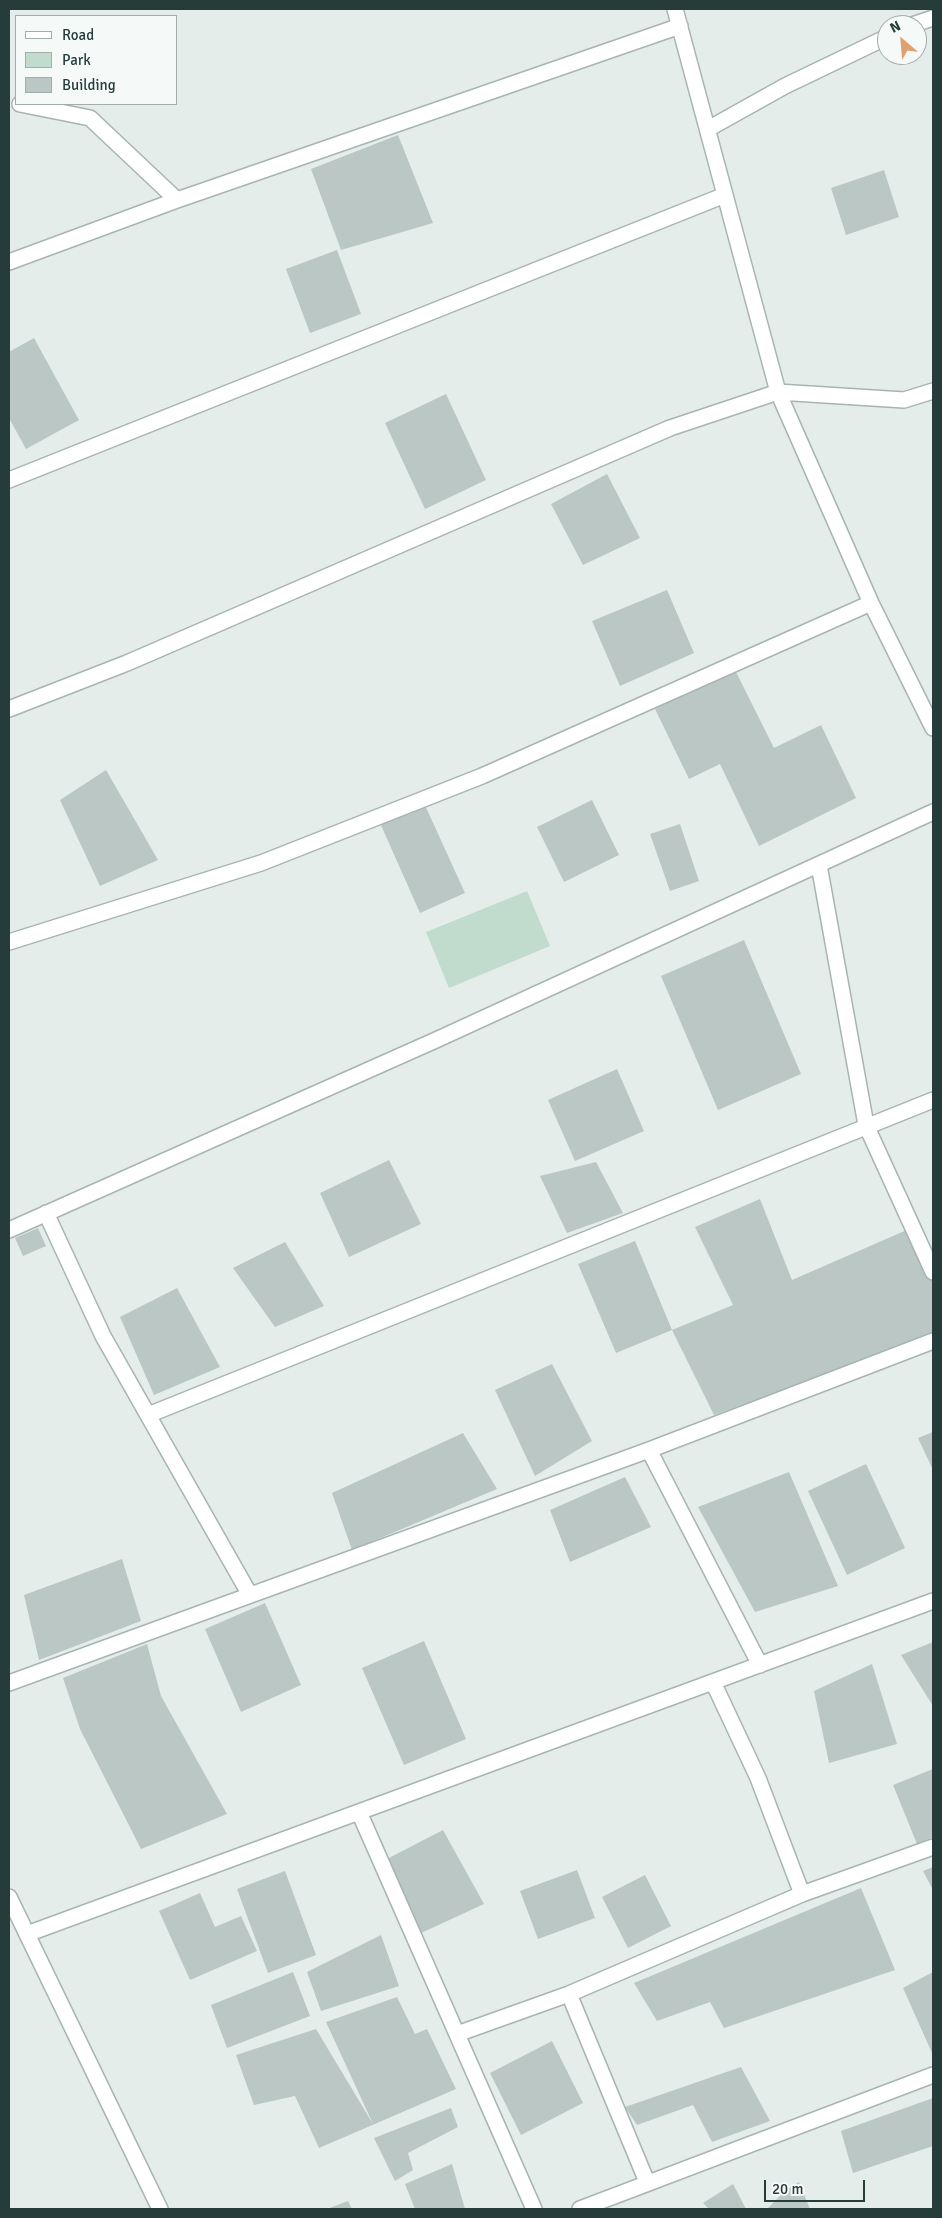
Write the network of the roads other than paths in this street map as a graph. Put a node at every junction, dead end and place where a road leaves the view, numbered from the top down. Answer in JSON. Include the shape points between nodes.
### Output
{"nodes":[{"id":1,"x":675,"y":9,"type":"edge"},
{"id":2,"x":680,"y":26,"type":"junction"},
{"id":3,"x":877,"y":42,"type":"edge"},
{"id":4,"x":25,"y":105,"type":"edge"},
{"id":5,"x":708,"y":129,"type":"junction"},
{"id":6,"x":725,"y":195,"type":"junction"},
{"id":7,"x":178,"y":200,"type":"junction"},
{"id":8,"x":9,"y":262,"type":"edge"},
{"id":9,"x":933,"y":391,"type":"edge"},
{"id":10,"x":778,"y":392,"type":"junction"},
{"id":11,"x":9,"y":480,"type":"edge"},
{"id":12,"x":871,"y":603,"type":"junction"},
{"id":13,"x":9,"y":709,"type":"edge"},
{"id":14,"x":933,"y":728,"type":"edge"},
{"id":15,"x":933,"y":812,"type":"edge"},
{"id":16,"x":818,"y":865,"type":"junction"},
{"id":17,"x":9,"y":942,"type":"edge"},
{"id":18,"x":933,"y":1100,"type":"edge"},
{"id":19,"x":866,"y":1125,"type":"junction"},
{"id":20,"x":46,"y":1213,"type":"junction"},
{"id":21,"x":9,"y":1230,"type":"edge"},
{"id":22,"x":933,"y":1272,"type":"edge"},
{"id":23,"x":933,"y":1341,"type":"edge"},
{"id":24,"x":148,"y":1415,"type":"junction"},
{"id":25,"x":649,"y":1450,"type":"junction"},
{"id":26,"x":250,"y":1595,"type":"junction"},
{"id":27,"x":933,"y":1601,"type":"edge"},
{"id":28,"x":760,"y":1664,"type":"junction"},
{"id":29,"x":713,"y":1682,"type":"junction"},
{"id":30,"x":9,"y":1683,"type":"edge"},
{"id":31,"x":359,"y":1812,"type":"junction"},
{"id":32,"x":933,"y":1847,"type":"edge"},
{"id":33,"x":802,"y":1894,"type":"junction"},
{"id":34,"x":9,"y":1897,"type":"edge"},
{"id":35,"x":28,"y":1934,"type":"junction"},
{"id":36,"x":569,"y":1994,"type":"junction"},
{"id":37,"x":457,"y":2034,"type":"junction"},
{"id":38,"x":933,"y":2075,"type":"edge"},
{"id":39,"x":647,"y":2182,"type":"junction"},
{"id":40,"x":160,"y":2209,"type":"edge"},
{"id":41,"x":534,"y":2209,"type":"edge"},
{"id":42,"x":580,"y":2209,"type":"edge"}],
"edges":[{"from":1,"to":2,"type":"street"},
{"from":2,"to":5,"type":"street"},
{"from":2,"to":7,"type":"street"},
{"from":3,"to":5,"type":"street","via":[[785,86]]},
{"from":4,"to":7,"type":"street","via":[[90,118]]},
{"from":5,"to":6,"type":"street"},
{"from":6,"to":10,"type":"street"},
{"from":6,"to":11,"type":"street"},
{"from":7,"to":8,"type":"street"},
{"from":9,"to":10,"type":"street","via":[[904,400]]},
{"from":10,"to":12,"type":"street"},
{"from":10,"to":13,"type":"street","via":[[670,428],[127,663]]},
{"from":12,"to":14,"type":"street"},
{"from":12,"to":17,"type":"street","via":[[482,776],[270,860]]},
{"from":15,"to":16,"type":"street"},
{"from":16,"to":19,"type":"street"},
{"from":16,"to":20,"type":"street","via":[[427,1044]]},
{"from":18,"to":19,"type":"street"},
{"from":19,"to":22,"type":"street"},
{"from":19,"to":24,"type":"street"},
{"from":20,"to":21,"type":"street"},
{"from":20,"to":24,"type":"street","via":[[103,1336]]},
{"from":23,"to":25,"type":"street"},
{"from":24,"to":26,"type":"street"},
{"from":25,"to":26,"type":"street"},
{"from":25,"to":28,"type":"street"},
{"from":26,"to":30,"type":"street"},
{"from":27,"to":28,"type":"street"},
{"from":28,"to":29,"type":"street"},
{"from":29,"to":31,"type":"street"},
{"from":29,"to":33,"type":"street","via":[[758,1778]]},
{"from":31,"to":35,"type":"street"},
{"from":31,"to":37,"type":"street"},
{"from":32,"to":33,"type":"street"},
{"from":33,"to":36,"type":"street"},
{"from":34,"to":35,"type":"street"},
{"from":35,"to":40,"type":"street"},
{"from":36,"to":37,"type":"street"},
{"from":36,"to":39,"type":"street"},
{"from":37,"to":41,"type":"street"},
{"from":38,"to":39,"type":"street"},
{"from":39,"to":42,"type":"street"}]}
